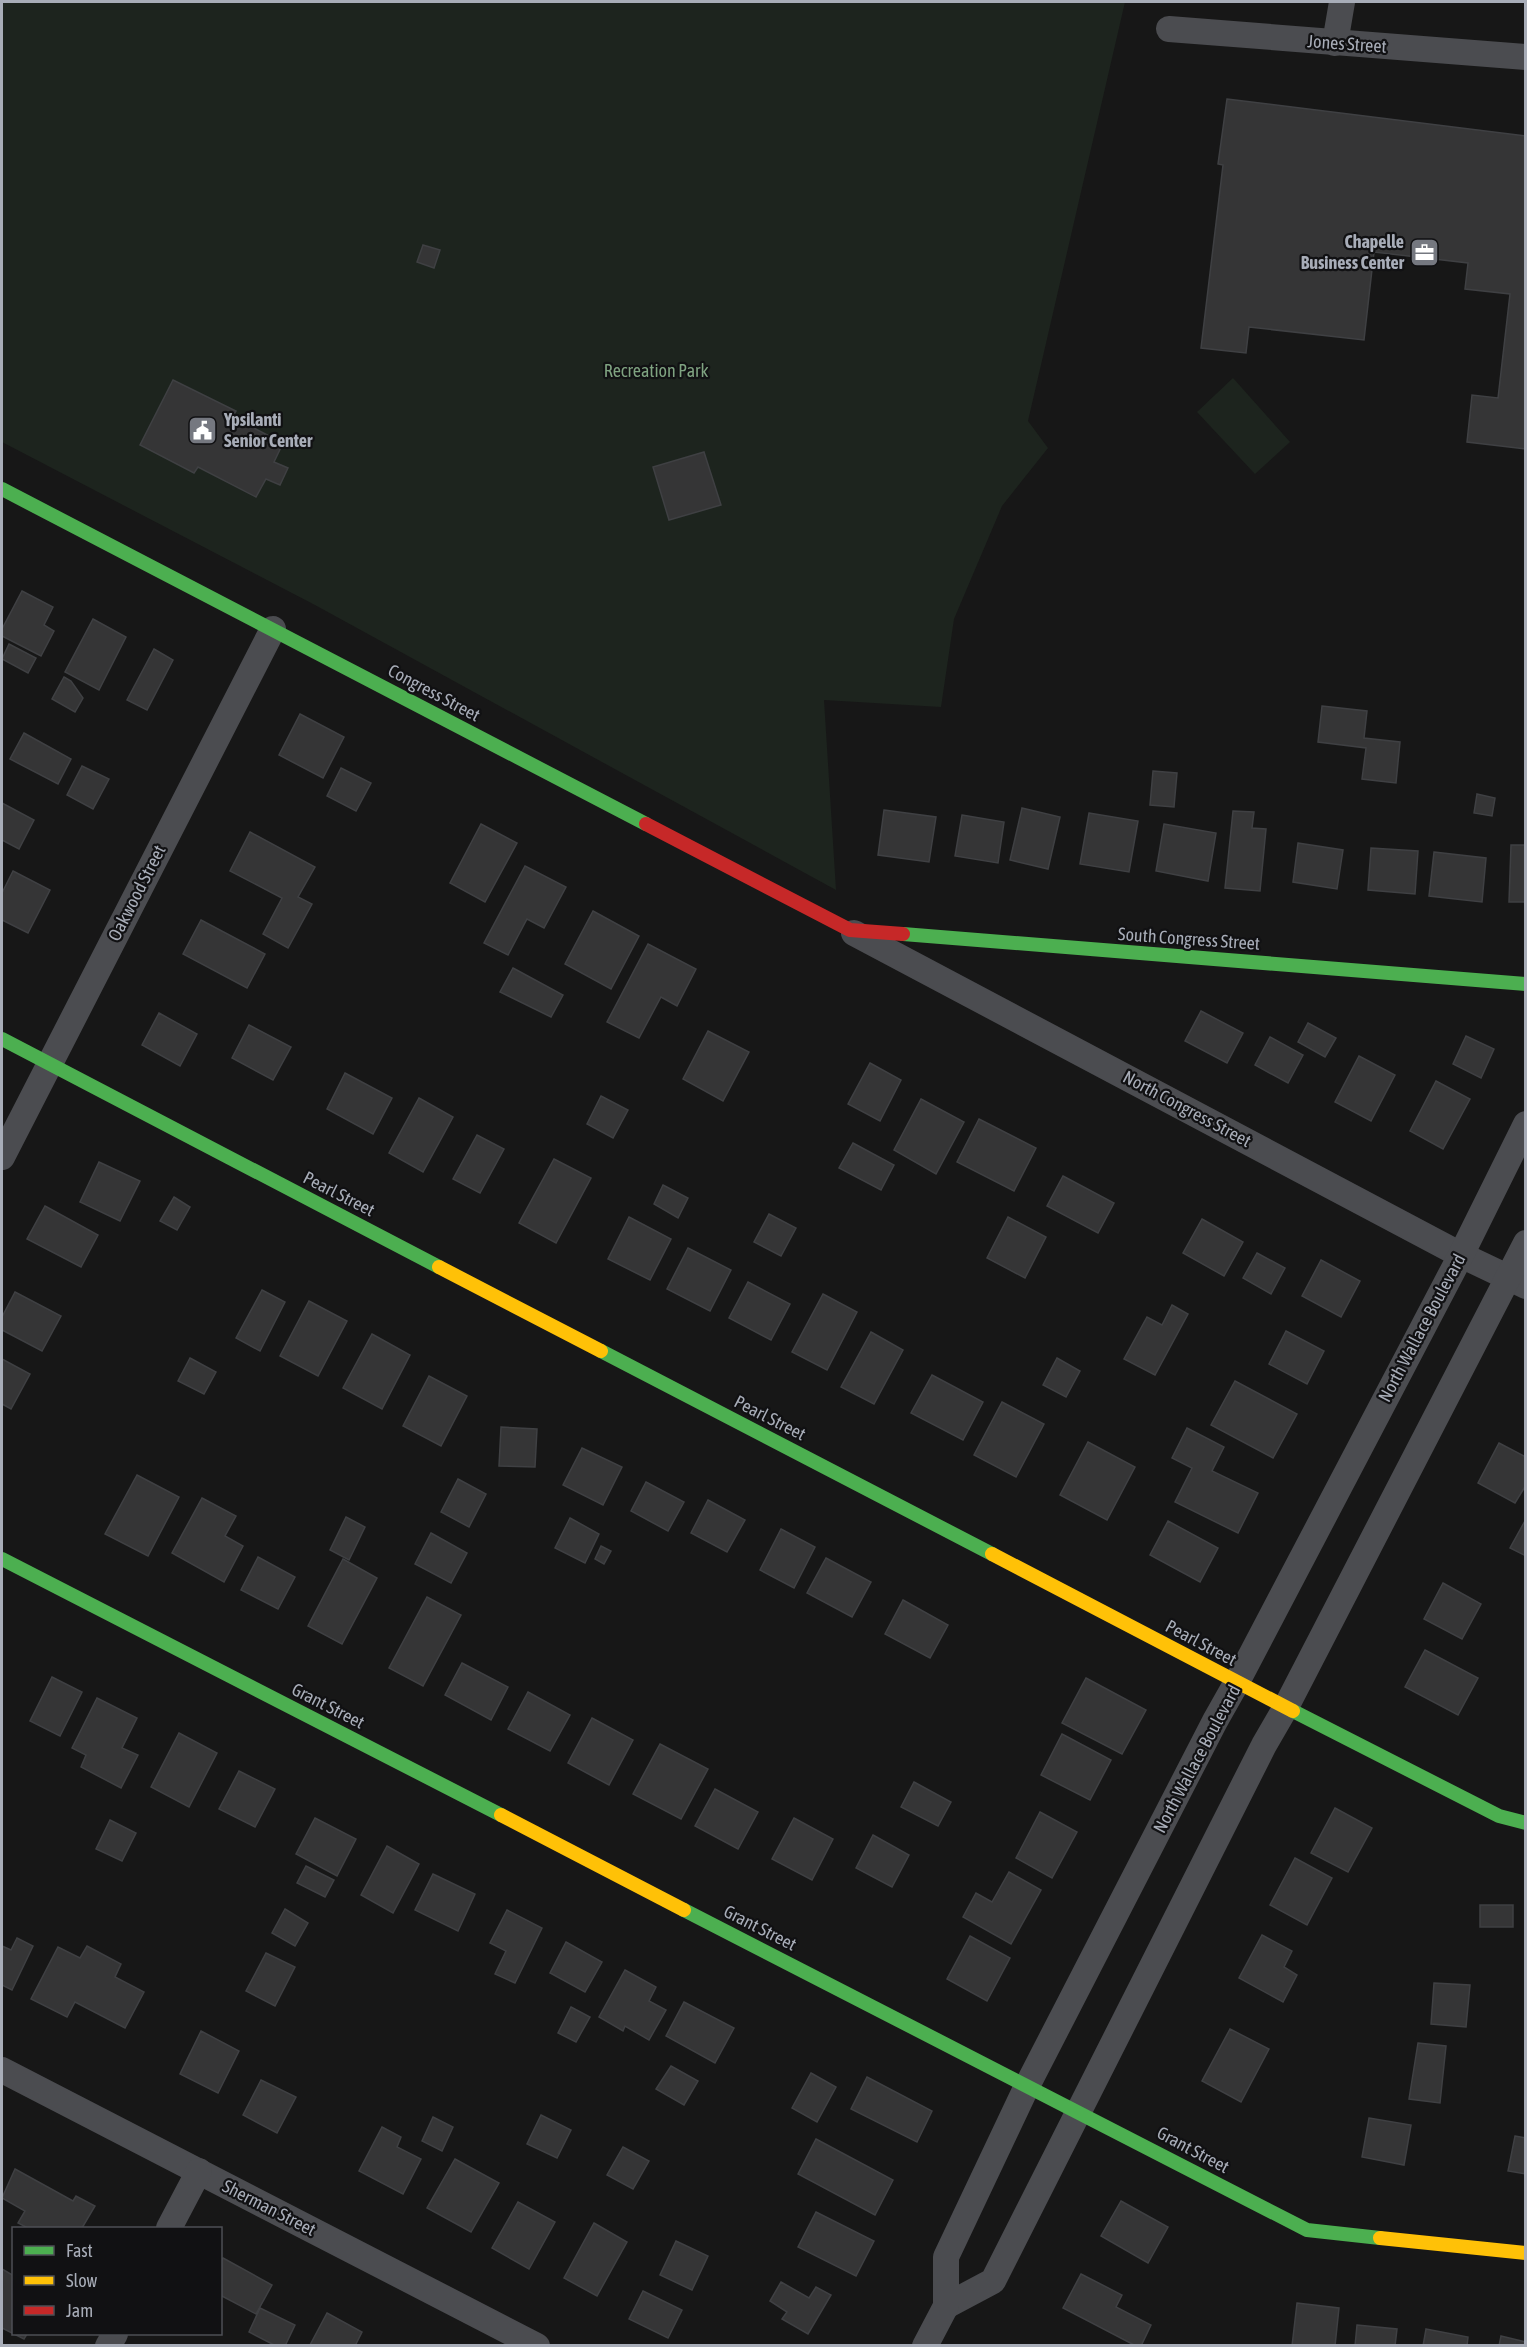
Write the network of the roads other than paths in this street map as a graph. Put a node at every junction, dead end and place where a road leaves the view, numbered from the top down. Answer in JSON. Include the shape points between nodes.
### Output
{"nodes":[{"id":1,"x":1342,"y":2,"type":"edge"},
{"id":2,"x":1169,"y":29,"type":"dead end"},
{"id":3,"x":1335,"y":43,"type":"junction"},
{"id":4,"x":1526,"y":57,"type":"edge"},
{"id":5,"x":2,"y":489,"type":"edge"},
{"id":6,"x":273,"y":629,"type":"junction"},
{"id":7,"x":850,"y":930,"type":"junction"},
{"id":8,"x":1526,"y":984,"type":"edge"},
{"id":9,"x":2,"y":1039,"type":"edge"},
{"id":10,"x":49,"y":1064,"type":"junction"},
{"id":11,"x":1526,"y":1124,"type":"edge"},
{"id":12,"x":2,"y":1157,"type":"edge"},
{"id":13,"x":1526,"y":1243,"type":"edge"},
{"id":14,"x":1461,"y":1255,"type":"junction"},
{"id":15,"x":1516,"y":1282,"type":"edge"},
{"id":16,"x":2,"y":1559,"type":"edge"},
{"id":17,"x":1237,"y":1682,"type":"junction"},
{"id":18,"x":1286,"y":1707,"type":"junction"},
{"id":19,"x":1526,"y":1823,"type":"edge"},
{"id":20,"x":2,"y":2070,"type":"edge"},
{"id":21,"x":1027,"y":2086,"type":"junction"},
{"id":22,"x":1078,"y":2111,"type":"junction"},
{"id":23,"x":199,"y":2171,"type":"junction"},
{"id":24,"x":170,"y":2227,"type":"edge"},
{"id":25,"x":1526,"y":2253,"type":"edge"},
{"id":26,"x":946,"y":2306,"type":"junction"},
{"id":27,"x":537,"y":2346,"type":"edge"},
{"id":28,"x":925,"y":2346,"type":"edge"}],
"edges":[{"from":1,"to":3,"type":"street"},
{"from":2,"to":3,"type":"street","name":"Jones Street"},
{"from":3,"to":4,"type":"street","name":"Jones Street"},
{"from":5,"to":6,"type":"street","name":"Congress Street"},
{"from":6,"to":7,"type":"street","name":"Congress Street"},
{"from":6,"to":10,"type":"street","name":"Oakwood Street"},
{"from":7,"to":8,"type":"street","name":"South Congress Street"},
{"from":7,"to":14,"type":"street","name":"North Congress Street"},
{"from":9,"to":10,"type":"street","name":"Pearl Street"},
{"from":10,"to":12,"type":"street","name":"Oakwood Street"},
{"from":10,"to":17,"type":"street","name":"Pearl Street"},
{"from":11,"to":14,"type":"street","name":"North Wallace Boulevard"},
{"from":13,"to":15,"type":"street"},
{"from":14,"to":15,"type":"street","name":"North Congress Street"},
{"from":14,"to":17,"type":"street","name":"North Wallace Boulevard"},
{"from":15,"to":18,"type":"street"},
{"from":16,"to":21,"type":"street","name":"Grant Street"},
{"from":17,"to":18,"type":"street","name":"Pearl Street"},
{"from":17,"to":21,"type":"street","name":"North Wallace Boulevard"},
{"from":18,"to":19,"type":"street","name":"Pearl Street","via":[[1499,1816]]},
{"from":18,"to":22,"type":"street"},
{"from":20,"to":23,"type":"street","name":"Sherman Street"},
{"from":21,"to":22,"type":"street","name":"Grant Street"},
{"from":21,"to":26,"type":"street","name":"North Wallace Boulevard","via":[[946,2257]]},
{"from":22,"to":25,"type":"street","name":"Grant Street","via":[[1307,2230]]},
{"from":22,"to":26,"type":"street","via":[[993,2281]]},
{"from":23,"to":24,"type":"street"},
{"from":23,"to":27,"type":"street","name":"Sherman Street"},
{"from":26,"to":28,"type":"street","name":"North Wallace Boulevard"}]}
